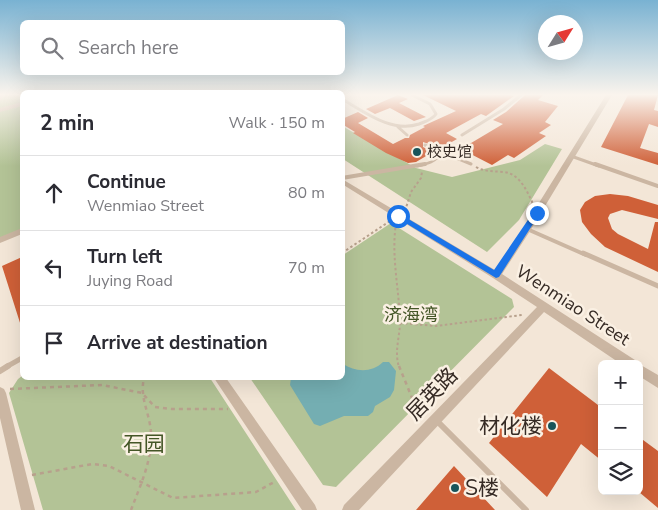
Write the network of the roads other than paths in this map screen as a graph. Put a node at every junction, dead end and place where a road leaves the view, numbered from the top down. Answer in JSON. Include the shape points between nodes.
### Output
{"nodes":[{"id":1,"x":380,"y":119,"type":"edge"},
{"id":2,"x":431,"y":119,"type":"edge"},
{"id":3,"x":489,"y":119,"type":"edge"},
{"id":4,"x":594,"y":119,"type":"edge"},
{"id":5,"x":398,"y":127,"type":"junction"},
{"id":6,"x":462,"y":135,"type":"dead end"},
{"id":7,"x":407,"y":136,"type":"dead end"},
{"id":8,"x":425,"y":146,"type":"dead end"},
{"id":9,"x":441,"y":152,"type":"junction"},
{"id":10,"x":571,"y":156,"type":"junction"},
{"id":11,"x":471,"y":164,"type":"road end"},
{"id":12,"x":345,"y":179,"type":"edge"},
{"id":13,"x":345,"y":182,"type":"edge"},
{"id":14,"x":658,"y":186,"type":"edge"},
{"id":15,"x":527,"y":229,"type":"junction"},
{"id":16,"x":20,"y":232,"type":"edge"},
{"id":17,"x":0,"y":240,"type":"edge"},
{"id":18,"x":496,"y":275,"type":"junction"},
{"id":19,"x":658,"y":286,"type":"edge"},
{"id":20,"x":540,"y":310,"type":"junction"},
{"id":21,"x":20,"y":359,"type":"edge"},
{"id":22,"x":624,"y":360,"type":"edge"},
{"id":23,"x":0,"y":371,"type":"edge"},
{"id":24,"x":643,"y":372,"type":"edge"},
{"id":25,"x":221,"y":380,"type":"edge"},
{"id":26,"x":658,"y":382,"type":"edge"},
{"id":27,"x":5,"y":391,"type":"edge"},
{"id":28,"x":436,"y":419,"type":"junction"},
{"id":29,"x":28,"y":510,"type":"edge"},
{"id":30,"x":310,"y":510,"type":"edge"},
{"id":31,"x":349,"y":510,"type":"edge"},
{"id":32,"x":526,"y":510,"type":"edge"}],
"edges":[{"from":1,"to":5,"type":"lane"},
{"from":2,"to":5,"type":"lane","via":[[414,127]]},
{"from":3,"to":6,"type":"lane"},
{"from":4,"to":10,"type":"street"},
{"from":5,"to":7,"type":"lane"},
{"from":8,"to":9,"type":"lane"},
{"from":9,"to":11,"type":"lane"},
{"from":9,"to":12,"type":"lane","via":[[438,158],[421,166]]},
{"from":10,"to":14,"type":"lane"},
{"from":10,"to":15,"type":"street"},
{"from":13,"to":18,"type":"street","name":"Wenmiao Street"},
{"from":15,"to":18,"type":"street"},
{"from":15,"to":19,"type":"lane"},
{"from":16,"to":17,"type":"street"},
{"from":18,"to":20,"type":"street","name":"Wenmiao Street"},
{"from":20,"to":22,"type":"street","name":"Wenmiao Street"},
{"from":20,"to":28,"type":"street","name":"居英路"},
{"from":21,"to":23,"type":"lane"},
{"from":24,"to":26,"type":"street","name":"Wenmiao Street"},
{"from":25,"to":30,"type":"street"},
{"from":27,"to":29,"type":"street"},
{"from":28,"to":31,"type":"street","name":"居英路"},
{"from":28,"to":32,"type":"lane"}]}
